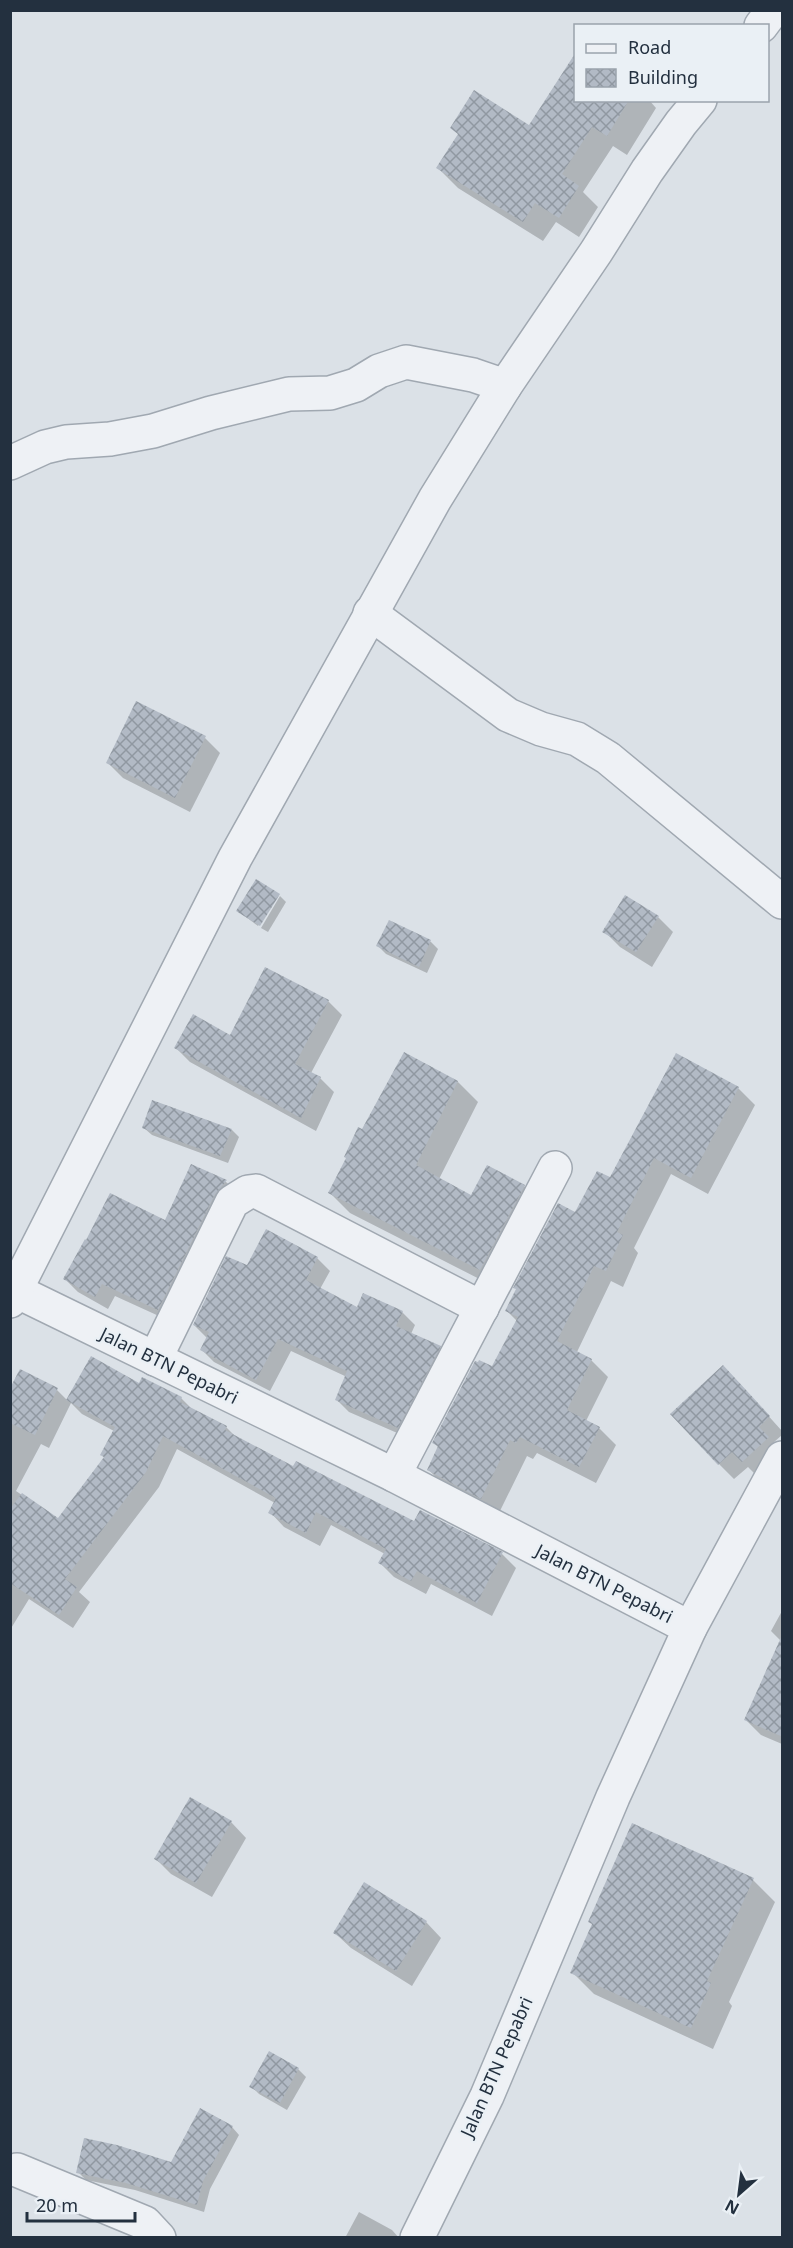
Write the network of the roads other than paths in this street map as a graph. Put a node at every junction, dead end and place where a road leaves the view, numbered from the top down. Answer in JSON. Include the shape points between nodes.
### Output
{"nodes":[{"id":1,"x":773,"y":10,"type":"edge"},
{"id":2,"x":762,"y":24,"type":"edge"},
{"id":3,"x":698,"y":102,"type":"edge"},
{"id":4,"x":505,"y":386,"type":"junction"},
{"id":5,"x":10,"y":463,"type":"edge"},
{"id":6,"x":370,"y":613,"type":"junction"},
{"id":7,"x":783,"y":902,"type":"edge"},
{"id":8,"x":555,"y":1167,"type":"dead end"},
{"id":9,"x":12,"y":1294,"type":"edge"},
{"id":10,"x":482,"y":1308,"type":"junction"},
{"id":11,"x":155,"y":1359,"type":"junction"},
{"id":12,"x":783,"y":1458,"type":"edge"},
{"id":13,"x":394,"y":1475,"type":"junction"},
{"id":14,"x":690,"y":1628,"type":"junction"},
{"id":15,"x":17,"y":2170,"type":"dead end"},
{"id":16,"x":159,"y":2238,"type":"edge"},
{"id":17,"x":417,"y":2238,"type":"edge"}],
"edges":[{"from":1,"to":2,"type":"street"},
{"from":3,"to":4,"type":"street","via":[[647,171]]},
{"from":4,"to":5,"type":"street","via":[[473,375],[406,362],[330,393],[288,394],[153,431],[66,442]]},
{"from":4,"to":6,"type":"street"},
{"from":6,"to":7,"type":"street","via":[[507,715],[577,739],[608,758]]},
{"from":6,"to":9,"type":"street","via":[[235,858]]},
{"from":8,"to":10,"type":"street"},
{"from":9,"to":11,"type":"street","name":"Jalan BTN Pepabri"},
{"from":10,"to":11,"type":"street","via":[[256,1191],[248,1192],[232,1202]]},
{"from":10,"to":13,"type":"street"},
{"from":11,"to":13,"type":"street","name":"Jalan BTN Pepabri"},
{"from":12,"to":14,"type":"street"},
{"from":13,"to":14,"type":"street","name":"Jalan BTN Pepabri"},
{"from":14,"to":17,"type":"street","name":"Jalan BTN Pepabri","via":[[608,1808],[486,2096]]},
{"from":15,"to":16,"type":"street","via":[[145,2223]]}]}
